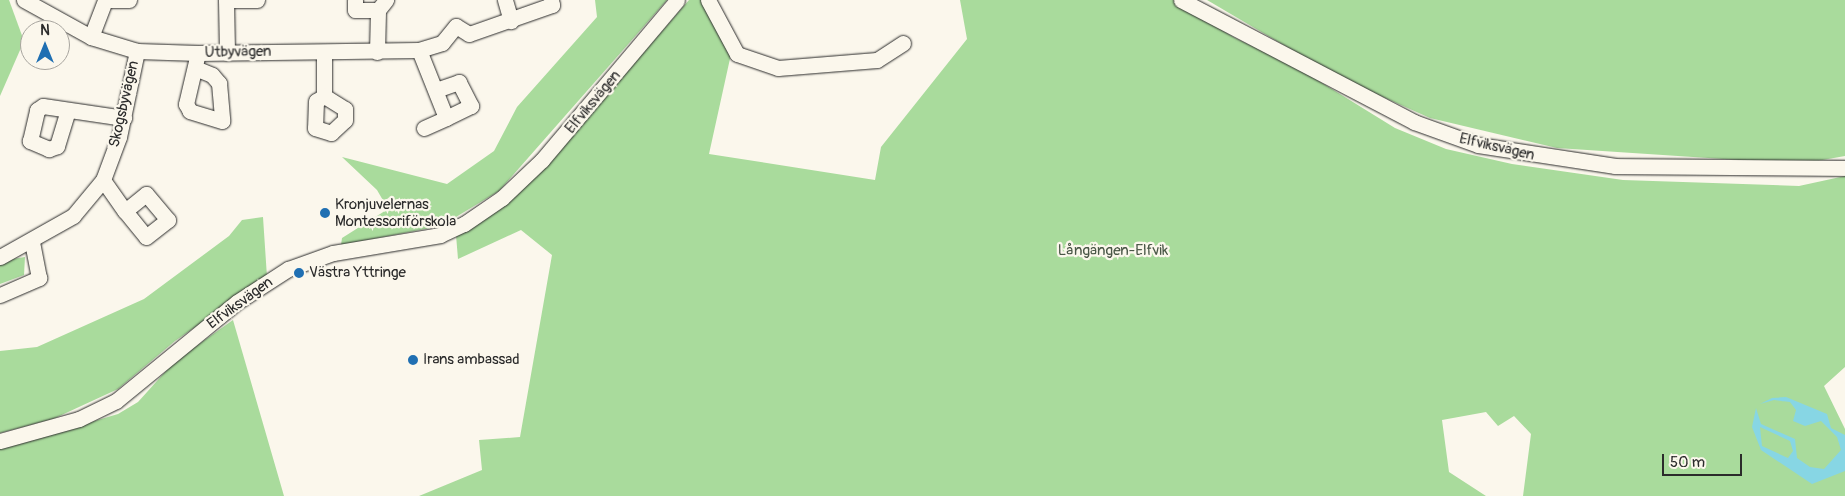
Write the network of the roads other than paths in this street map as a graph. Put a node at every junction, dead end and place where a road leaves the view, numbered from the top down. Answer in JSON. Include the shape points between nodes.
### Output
{"nodes":[{"id":1,"x":24,"y":0,"type":"edge"},
{"id":2,"x":105,"y":0,"type":"edge"},
{"id":3,"x":129,"y":0,"type":"edge"},
{"id":4,"x":226,"y":0,"type":"edge"},
{"id":5,"x":257,"y":0,"type":"edge"},
{"id":6,"x":355,"y":0,"type":"edge"},
{"id":7,"x":505,"y":0,"type":"edge"},
{"id":8,"x":551,"y":0,"type":"edge"},
{"id":9,"x":677,"y":0,"type":"edge"},
{"id":10,"x":708,"y":0,"type":"edge"},
{"id":11,"x":1181,"y":0,"type":"edge"},
{"id":12,"x":382,"y":5,"type":"edge"},
{"id":13,"x":511,"y":21,"type":"junction"},
{"id":14,"x":91,"y":37,"type":"junction"},
{"id":15,"x":903,"y":43,"type":"dead end"},
{"id":16,"x":419,"y":50,"type":"junction"},
{"id":17,"x":137,"y":51,"type":"junction"},
{"id":18,"x":324,"y":52,"type":"junction"},
{"id":19,"x":377,"y":52,"type":"junction"},
{"id":20,"x":198,"y":53,"type":"junction"},
{"id":21,"x":227,"y":53,"type":"junction"},
{"id":22,"x":195,"y":68,"type":"dead end"},
{"id":23,"x":436,"y":90,"type":"junction"},
{"id":24,"x":324,"y":96,"type":"dead end"},
{"id":25,"x":68,"y":110,"type":"dead end"},
{"id":26,"x":124,"y":118,"type":"junction"},
{"id":27,"x":446,"y":118,"type":"junction"},
{"id":28,"x":424,"y":128,"type":"dead end"},
{"id":29,"x":1845,"y":168,"type":"edge"},
{"id":30,"x":103,"y":180,"type":"junction"},
{"id":31,"x":125,"y":212,"type":"dead end"},
{"id":32,"x":32,"y":243,"type":"junction"},
{"id":33,"x":0,"y":257,"type":"edge"},
{"id":34,"x":0,"y":295,"type":"edge"},
{"id":35,"x":0,"y":441,"type":"edge"}],
"edges":[{"from":1,"to":14,"type":"street","name":"Utbyvägen"},
{"from":2,"to":3,"type":"street"},
{"from":2,"to":14,"type":"street"},
{"from":4,"to":5,"type":"street"},
{"from":4,"to":21,"type":"street"},
{"from":6,"to":12,"type":"street","via":[[355,10]]},
{"from":7,"to":13,"type":"street"},
{"from":8,"to":13,"type":"street","via":[[552,5]]},
{"from":9,"to":35,"type":"street","name":"Elfviksvägen","via":[[542,160],[502,198],[464,224],[440,235],[333,253],[288,269],[238,302],[116,401],[80,419]]},
{"from":10,"to":15,"type":"street","via":[[737,54],[778,68],[877,60]]},
{"from":11,"to":29,"type":"street","name":"Elfviksvägen","via":[[1414,122],[1478,145],[1615,166]]},
{"from":12,"to":19,"type":"street"},
{"from":13,"to":16,"type":"street","name":"Utbyvägen","via":[[469,34],[456,26],[442,43]]},
{"from":14,"to":17,"type":"street","name":"Utbyvägen"},
{"from":16,"to":19,"type":"street","name":"Utbyvägen"},
{"from":16,"to":23,"type":"street"},
{"from":17,"to":20,"type":"street","name":"Utbyvägen"},
{"from":17,"to":26,"type":"street","name":"Skogsbyvägen"},
{"from":18,"to":19,"type":"street","name":"Utbyvägen"},
{"from":18,"to":21,"type":"street","name":"Utbyvägen"},
{"from":18,"to":24,"type":"street"},
{"from":20,"to":21,"type":"street","name":"Utbyvägen"},
{"from":20,"to":22,"type":"street"},
{"from":23,"to":27,"type":"street"},
{"from":23,"to":27,"type":"street","via":[[459,82],[471,106]]},
{"from":25,"to":26,"type":"street"},
{"from":26,"to":30,"type":"street","name":"Skogsbyvägen"},
{"from":27,"to":28,"type":"street"},
{"from":30,"to":31,"type":"street"},
{"from":30,"to":32,"type":"street","name":"Skogsbyvägen","via":[[73,216]]},
{"from":32,"to":33,"type":"street","name":"Skogsbyvägen"},
{"from":32,"to":34,"type":"street","via":[[39,278]]}]}
